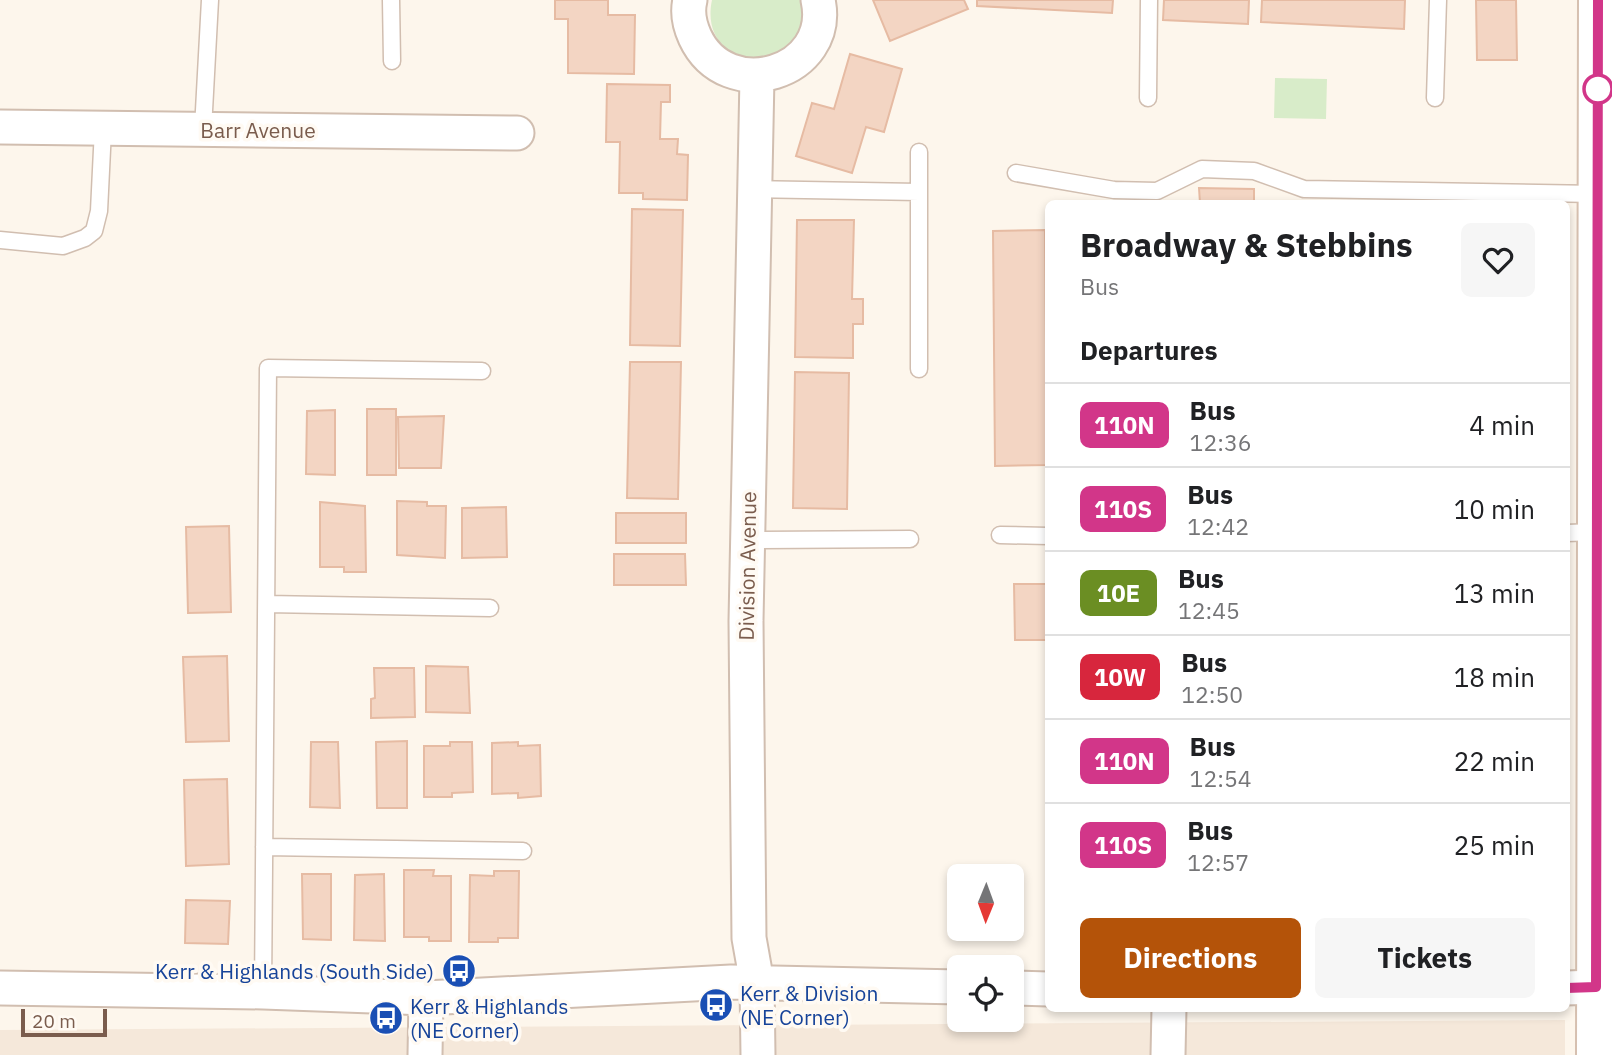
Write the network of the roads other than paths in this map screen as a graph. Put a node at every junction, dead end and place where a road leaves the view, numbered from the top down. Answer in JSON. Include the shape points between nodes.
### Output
{"nodes":[{"id":1,"x":210,"y":0,"type":"edge"},
{"id":2,"x":391,"y":0,"type":"edge"},
{"id":3,"x":690,"y":0,"type":"edge"},
{"id":4,"x":818,"y":0,"type":"edge"},
{"id":5,"x":1149,"y":0,"type":"edge"},
{"id":6,"x":1438,"y":0,"type":"edge"},
{"id":7,"x":1598,"y":0,"type":"edge"},
{"id":8,"x":392,"y":61,"type":"dead end"},
{"id":9,"x":757,"y":76,"type":"junction"},
{"id":10,"x":1435,"y":98,"type":"dead end"},
{"id":11,"x":1148,"y":99,"type":"dead end"},
{"id":12,"x":0,"y":127,"type":"edge"},
{"id":13,"x":103,"y":129,"type":"junction"},
{"id":14,"x":203,"y":129,"type":"junction"},
{"id":15,"x":517,"y":133,"type":"dead end"},
{"id":16,"x":919,"y":152,"type":"dead end"},
{"id":17,"x":1016,"y":173,"type":"dead end"},
{"id":18,"x":755,"y":189,"type":"junction"},
{"id":19,"x":919,"y":192,"type":"junction"},
{"id":20,"x":1597,"y":194,"type":"junction"},
{"id":21,"x":1114,"y":197,"type":"edge"},
{"id":22,"x":0,"y":240,"type":"edge"},
{"id":23,"x":1605,"y":361,"type":"edge"},
{"id":24,"x":919,"y":369,"type":"dead end"},
{"id":25,"x":482,"y":371,"type":"dead end"},
{"id":26,"x":1581,"y":532,"type":"edge"},
{"id":27,"x":1000,"y":536,"type":"dead end"},
{"id":28,"x":1045,"y":536,"type":"edge"},
{"id":29,"x":911,"y":539,"type":"dead end"},
{"id":30,"x":748,"y":540,"type":"junction"},
{"id":31,"x":267,"y":604,"type":"junction"},
{"id":32,"x":490,"y":608,"type":"dead end"},
{"id":33,"x":264,"y":847,"type":"junction"},
{"id":34,"x":523,"y":851,"type":"dead end"},
{"id":35,"x":757,"y":983,"type":"junction"},
{"id":36,"x":947,"y":987,"type":"edge"},
{"id":37,"x":1581,"y":987,"type":"edge"},
{"id":38,"x":1024,"y":988,"type":"edge"},
{"id":39,"x":0,"y":989,"type":"edge"},
{"id":40,"x":1045,"y":989,"type":"edge"},
{"id":41,"x":264,"y":992,"type":"junction"},
{"id":42,"x":426,"y":998,"type":"junction"},
{"id":43,"x":1169,"y":1012,"type":"edge"},
{"id":44,"x":425,"y":1055,"type":"edge"},
{"id":45,"x":758,"y":1055,"type":"edge"},
{"id":46,"x":1168,"y":1055,"type":"edge"},
{"id":47,"x":1597,"y":1055,"type":"edge"}],
"edges":[{"from":1,"to":14,"type":"lane"},
{"from":2,"to":8,"type":"lane"},
{"from":3,"to":9,"type":"street","via":[[691,28],[700,48],[715,64]]},
{"from":4,"to":9,"type":"street","via":[[818,29],[809,47],[795,62]]},
{"from":5,"to":11,"type":"lane"},
{"from":6,"to":10,"type":"lane"},
{"from":7,"to":20,"type":"street"},
{"from":9,"to":18,"type":"street","name":"Division Avenue"},
{"from":12,"to":13,"type":"street","name":"Barr Avenue"},
{"from":13,"to":14,"type":"street","name":"Barr Avenue"},
{"from":13,"to":22,"type":"lane","via":[[99,211],[93,231],[63,246]]},
{"from":14,"to":15,"type":"street","name":"Barr Avenue"},
{"from":16,"to":19,"type":"lane"},
{"from":17,"to":21,"type":"lane"},
{"from":18,"to":19,"type":"lane"},
{"from":18,"to":30,"type":"street","name":"Division Avenue"},
{"from":19,"to":24,"type":"lane"},
{"from":20,"to":21,"type":"lane","via":[[1304,189],[1254,171],[1202,169],[1157,191]]},
{"from":20,"to":23,"type":"street"},
{"from":23,"to":26,"type":"street"},
{"from":25,"to":31,"type":"lane","via":[[268,368]]},
{"from":26,"to":37,"type":"street"},
{"from":27,"to":28,"type":"lane"},
{"from":29,"to":30,"type":"lane"},
{"from":30,"to":35,"type":"street","name":"Division Avenue","via":[[749,938]]},
{"from":31,"to":32,"type":"lane"},
{"from":31,"to":33,"type":"lane"},
{"from":33,"to":34,"type":"lane"},
{"from":33,"to":41,"type":"lane"},
{"from":35,"to":36,"type":"street"},
{"from":35,"to":42,"type":"street"},
{"from":35,"to":45,"type":"street","name":"Division Avenue"},
{"from":37,"to":47,"type":"street"},
{"from":38,"to":40,"type":"street"},
{"from":39,"to":41,"type":"street"},
{"from":41,"to":42,"type":"street"},
{"from":42,"to":44,"type":"street"},
{"from":43,"to":46,"type":"street"}]}
